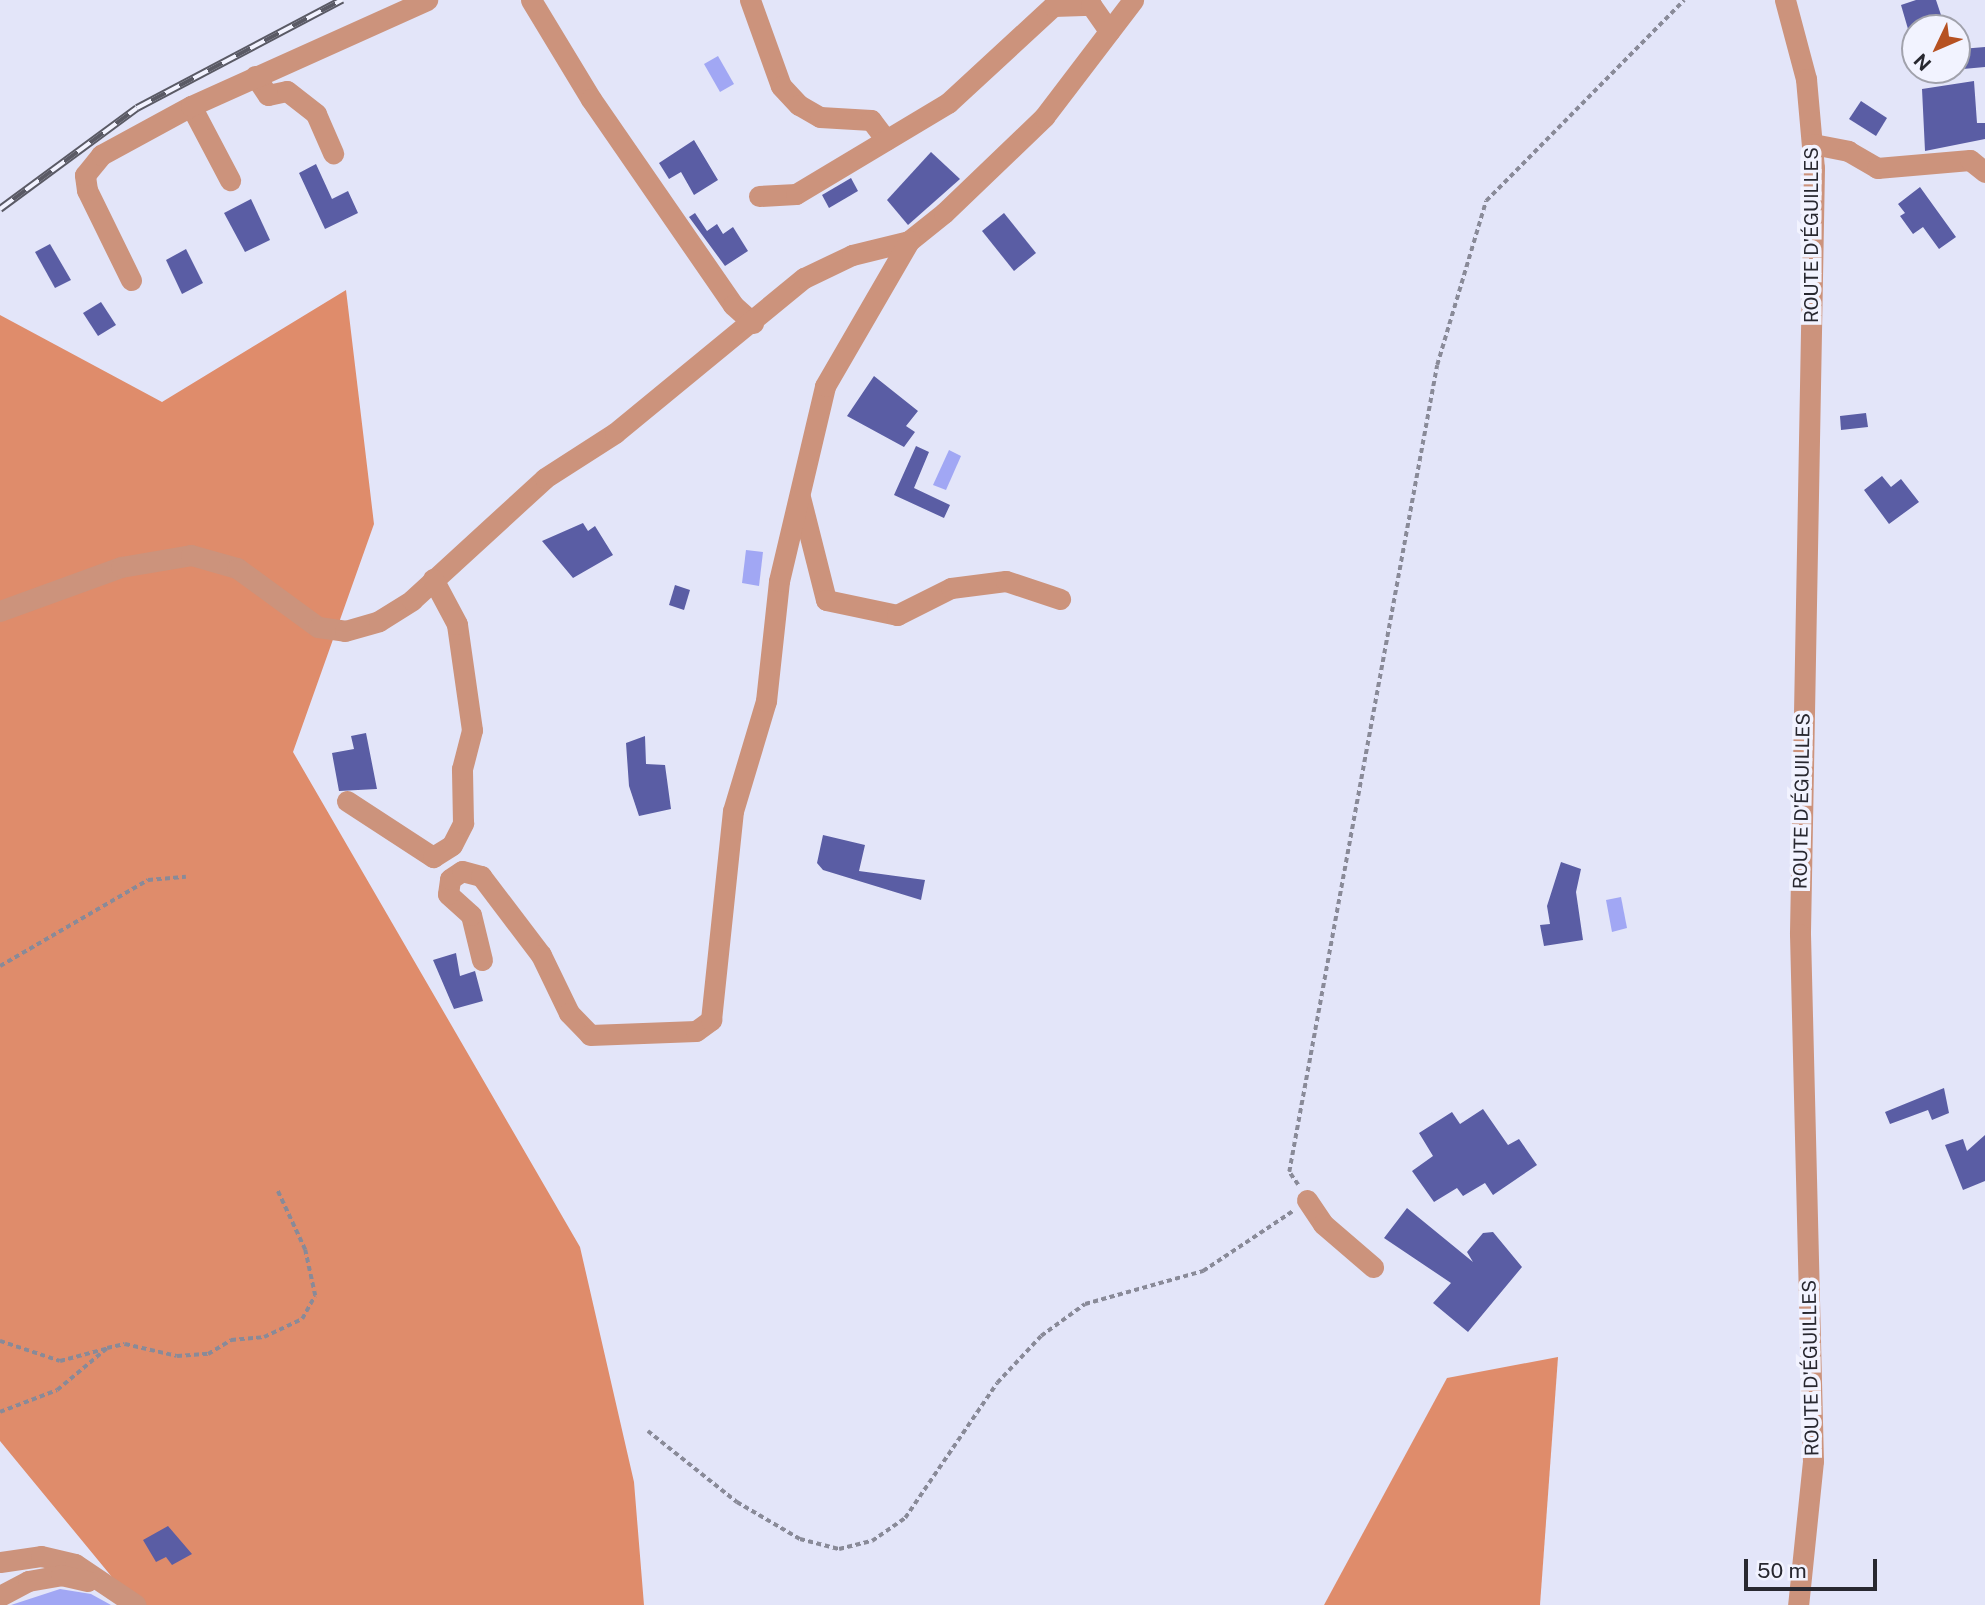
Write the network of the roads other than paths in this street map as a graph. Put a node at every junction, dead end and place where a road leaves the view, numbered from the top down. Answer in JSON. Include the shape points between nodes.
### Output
{"nodes":[{"id":1,"x":427,"y":0,"type":"edge"},
{"id":2,"x":531,"y":0,"type":"edge"},
{"id":3,"x":750,"y":0,"type":"edge"},
{"id":4,"x":1133,"y":0,"type":"edge"},
{"id":5,"x":1785,"y":0,"type":"edge"},
{"id":6,"x":1109,"y":31,"type":"junction"},
{"id":7,"x":255,"y":76,"type":"junction"},
{"id":8,"x":191,"y":106,"type":"junction"},
{"id":9,"x":886,"y":141,"type":"junction"},
{"id":10,"x":1813,"y":144,"type":"junction"},
{"id":11,"x":333,"y":153,"type":"dead end"},
{"id":12,"x":1985,"y":172,"type":"edge"},
{"id":13,"x":230,"y":180,"type":"dead end"},
{"id":14,"x":759,"y":196,"type":"dead end"},
{"id":15,"x":909,"y":241,"type":"junction"},
{"id":16,"x":131,"y":280,"type":"dead end"},
{"id":17,"x":752,"y":323,"type":"junction"},
{"id":18,"x":800,"y":495,"type":"junction"},
{"id":19,"x":433,"y":579,"type":"junction"},
{"id":20,"x":1060,"y":599,"type":"dead end"},
{"id":21,"x":0,"y":611,"type":"edge"},
{"id":22,"x":347,"y":801,"type":"dead end"},
{"id":23,"x":482,"y":960,"type":"dead end"},
{"id":24,"x":1307,"y":1200,"type":"road end"},
{"id":25,"x":1373,"y":1267,"type":"dead end"},
{"id":26,"x":0,"y":1562,"type":"edge"},
{"id":27,"x":115,"y":1586,"type":"junction"},
{"id":28,"x":0,"y":1596,"type":"edge"},
{"id":29,"x":136,"y":1605,"type":"edge"},
{"id":30,"x":1798,"y":1605,"type":"edge"}],
"edges":[{"from":1,"to":7,"type":"street"},
{"from":2,"to":17,"type":"street","via":[[599,110],[733,305]]},
{"from":3,"to":9,"type":"street","via":[[780,86],[820,117],[871,120]]},
{"from":4,"to":6,"type":"street"},
{"from":5,"to":10,"type":"street","name":"ROUTE D'ÉGUILLES","via":[[1806,79]]},
{"from":6,"to":9,"type":"street","via":[[1091,5],[1052,6],[948,103]]},
{"from":6,"to":15,"type":"street","via":[[1044,117]]},
{"from":7,"to":8,"type":"street"},
{"from":7,"to":11,"type":"street","via":[[268,95],[287,91],[316,114]]},
{"from":8,"to":13,"type":"street"},
{"from":8,"to":16,"type":"street","via":[[101,155],[85,175]]},
{"from":9,"to":14,"type":"street","via":[[796,194]]},
{"from":10,"to":12,"type":"street","via":[[1849,151],[1877,168],[1970,160]]},
{"from":10,"to":30,"type":"street","name":"ROUTE D'ÉGUILLES","via":[[1800,854],[1813,1461]]},
{"from":15,"to":17,"type":"street","via":[[835,262]]},
{"from":15,"to":18,"type":"street","via":[[825,386]]},
{"from":17,"to":19,"type":"street","via":[[615,433],[545,478]]},
{"from":18,"to":20,"type":"street","via":[[827,600],[897,615],[951,588],[1006,581]]},
{"from":18,"to":23,"type":"street","via":[[779,581],[766,701],[733,811],[711,1020],[696,1031],[590,1035],[569,1013],[541,955],[481,876],[462,871],[450,879],[448,894],[471,915]]},
{"from":19,"to":21,"type":"street","via":[[379,621],[345,631],[304,621],[237,568],[191,555],[121,567]]},
{"from":19,"to":22,"type":"street","via":[[457,624],[472,730],[462,769],[463,823],[452,845],[433,857]]},
{"from":24,"to":25,"type":"street","via":[[1323,1224]]},
{"from":26,"to":27,"type":"street","via":[[41,1556],[75,1564]]},
{"from":27,"to":28,"type":"street","via":[[61,1575],[28,1581]]},
{"from":27,"to":29,"type":"street"}]}
